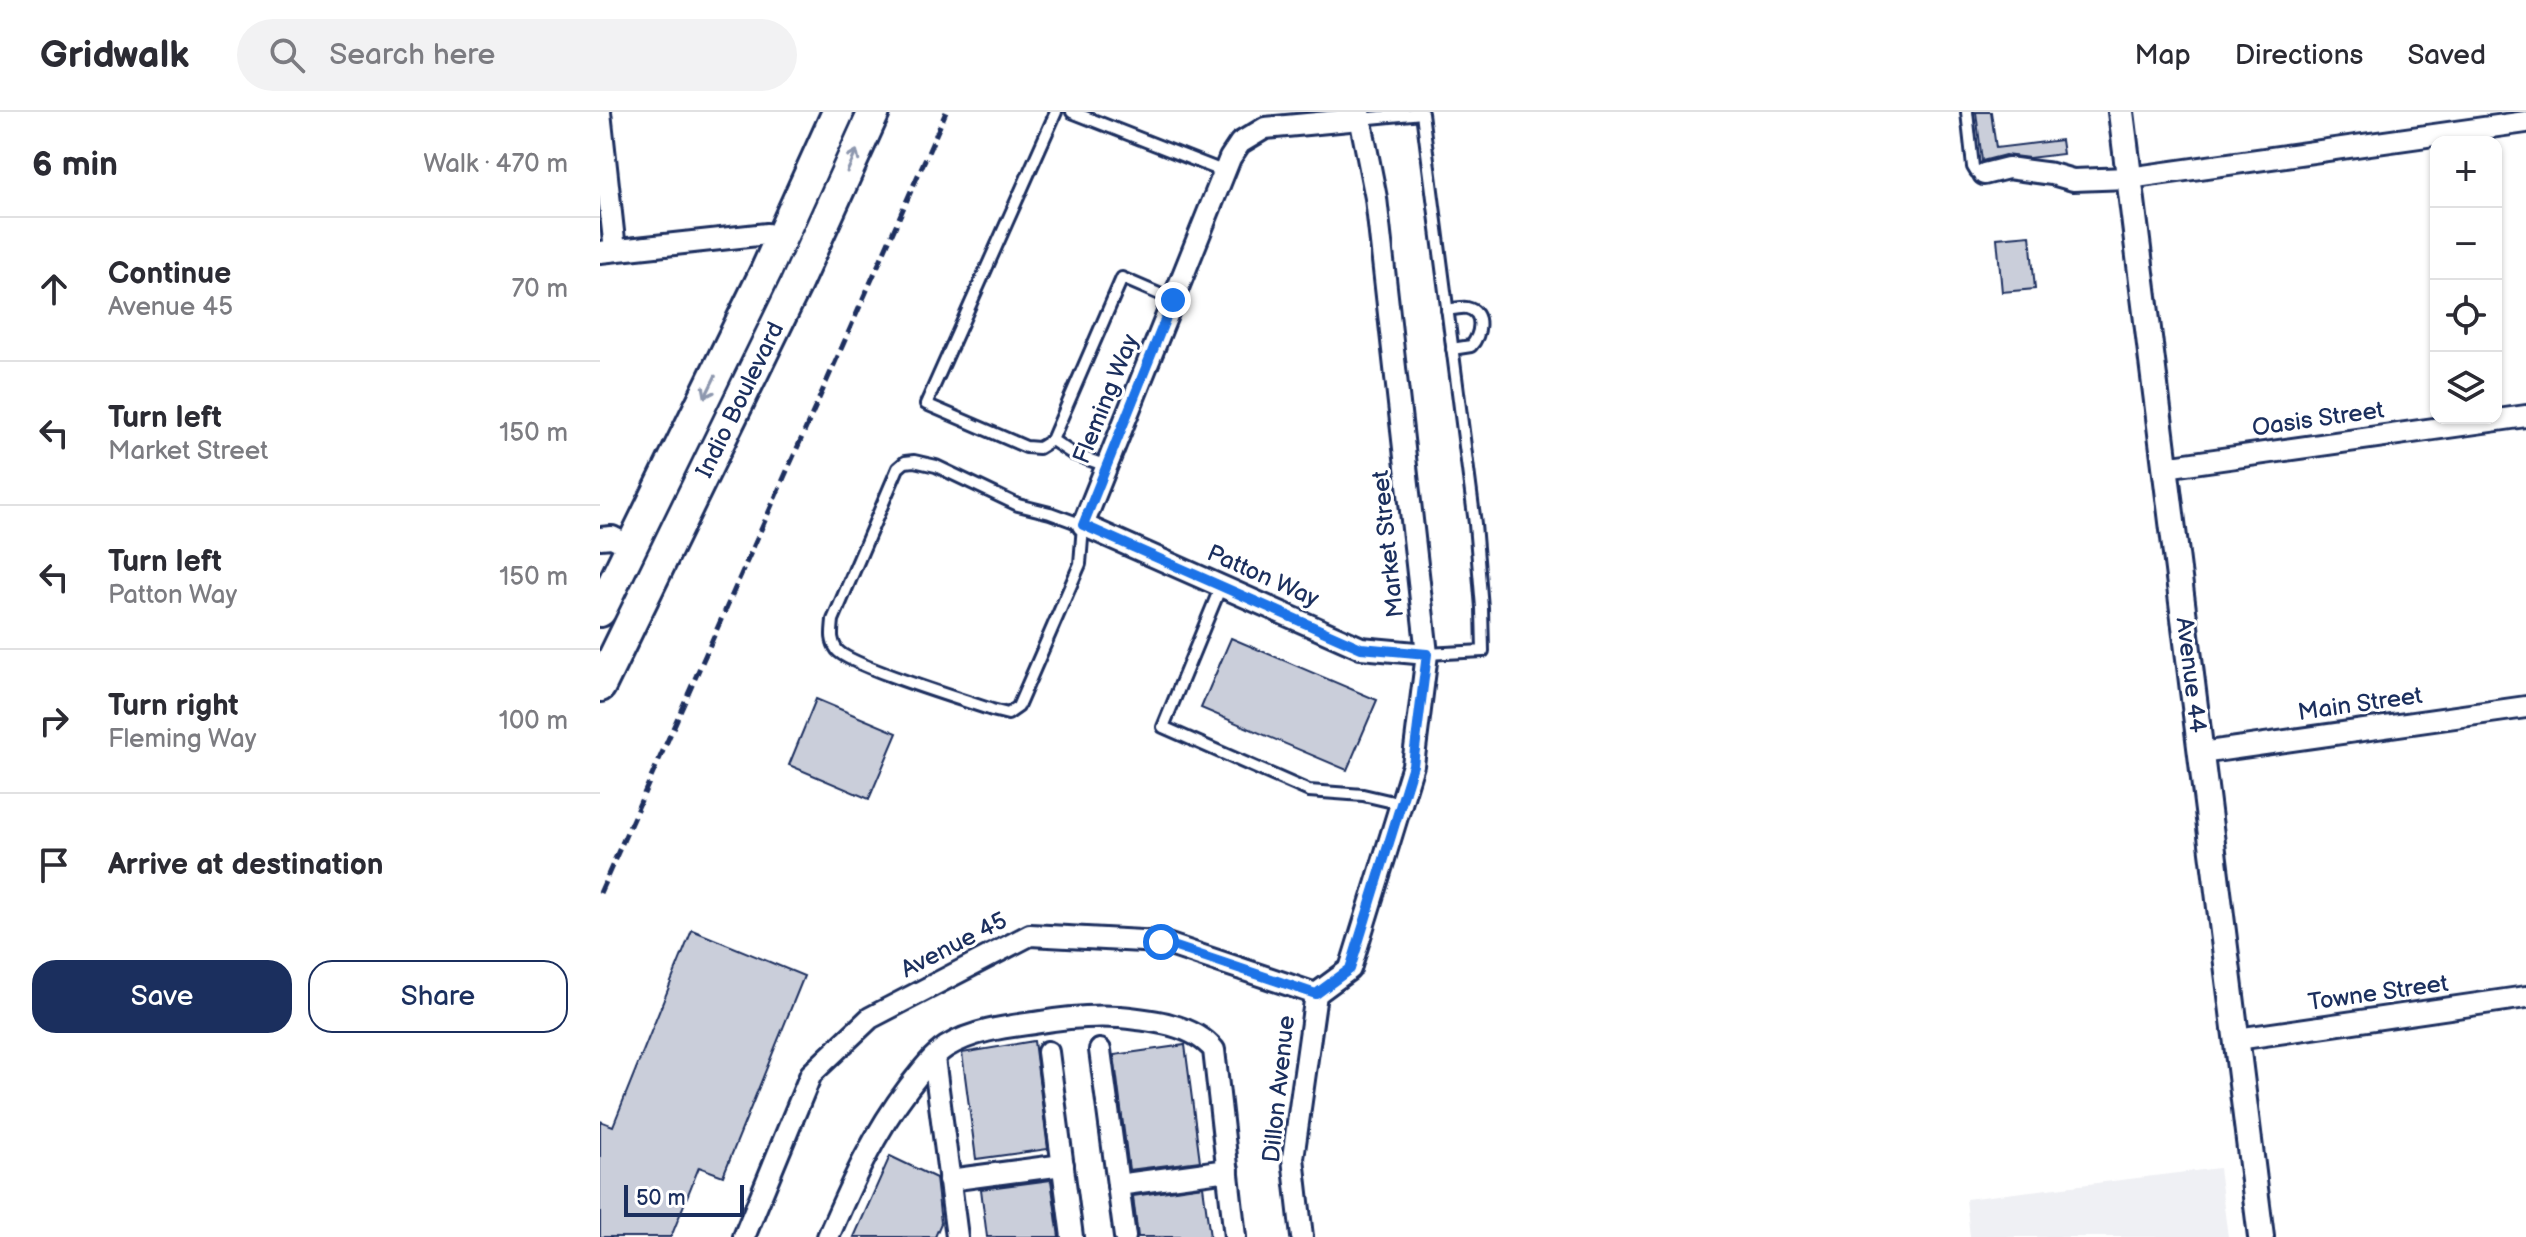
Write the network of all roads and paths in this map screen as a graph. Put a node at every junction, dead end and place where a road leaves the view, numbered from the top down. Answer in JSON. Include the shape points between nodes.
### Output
{"nodes":[{"id":1,"x":600,"y":112,"type":"edge"},
{"id":2,"x":1056,"y":112,"type":"edge"},
{"id":3,"x":1072,"y":112,"type":"edge"},
{"id":4,"x":1967,"y":112,"type":"edge"},
{"id":5,"x":2121,"y":112,"type":"edge"},
{"id":6,"x":873,"y":114,"type":"edge"},
{"id":7,"x":833,"y":115,"type":"edge"},
{"id":8,"x":1360,"y":115,"type":"edge"},
{"id":9,"x":2526,"y":122,"type":"edge"},
{"id":10,"x":1225,"y":172,"type":"junction"},
{"id":11,"x":1984,"y":174,"type":"joint"},
{"id":12,"x":2129,"y":178,"type":"junction"},
{"id":13,"x":832,"y":205,"type":"junction"},
{"id":14,"x":780,"y":241,"type":"junction"},
{"id":15,"x":608,"y":251,"type":"edge"},
{"id":16,"x":1173,"y":300,"type":"junction"},
{"id":17,"x":1447,"y":310,"type":"junction"},
{"id":18,"x":1452,"y":349,"type":"junction"},
{"id":19,"x":734,"y":411,"type":"junction"},
{"id":20,"x":2526,"y":416,"type":"edge"},
{"id":21,"x":1052,"y":440,"type":"junction"},
{"id":22,"x":1107,"y":466,"type":"junction"},
{"id":23,"x":2165,"y":467,"type":"junction"},
{"id":24,"x":686,"y":511,"type":"junction"},
{"id":25,"x":1083,"y":525,"type":"junction"},
{"id":26,"x":600,"y":538,"type":"edge"},
{"id":27,"x":632,"y":547,"type":"junction"},
{"id":28,"x":1221,"y":586,"type":"junction"},
{"id":29,"x":600,"y":611,"type":"edge"},
{"id":30,"x":1427,"y":654,"type":"junction"},
{"id":31,"x":600,"y":658,"type":"edge"},
{"id":32,"x":600,"y":686,"type":"edge"},
{"id":33,"x":2526,"y":707,"type":"edge"},
{"id":34,"x":2201,"y":753,"type":"junction"},
{"id":35,"x":1402,"y":804,"type":"junction"},
{"id":36,"x":1316,"y":994,"type":"junction"},
{"id":37,"x":2526,"y":997,"type":"edge"},
{"id":38,"x":2237,"y":1039,"type":"junction"},
{"id":39,"x":1100,"y":1050,"type":"dead end"},
{"id":40,"x":1048,"y":1052,"type":"dead end"},
{"id":41,"x":934,"y":1058,"type":"junction"},
{"id":42,"x":1063,"y":1165,"type":"junction"},
{"id":43,"x":1228,"y":1170,"type":"junction"},
{"id":44,"x":949,"y":1180,"type":"junction"},
{"id":45,"x":1118,"y":1185,"type":"junction"},
{"id":46,"x":744,"y":1237,"type":"edge"},
{"id":47,"x":828,"y":1237,"type":"edge"},
{"id":48,"x":957,"y":1237,"type":"edge"},
{"id":49,"x":1072,"y":1237,"type":"edge"},
{"id":50,"x":1125,"y":1237,"type":"edge"},
{"id":51,"x":1235,"y":1237,"type":"edge"},
{"id":52,"x":1302,"y":1237,"type":"edge"},
{"id":53,"x":2261,"y":1237,"type":"edge"}],
"edges":[{"from":1,"to":15,"type":"street"},
{"from":2,"to":21,"type":"lane","via":[[926,404],[1026,447],[1039,448]]},
{"from":3,"to":10,"type":"lane"},
{"from":4,"to":11,"type":"lane","via":[[1973,167]]},
{"from":5,"to":12,"type":"street","name":"Avenue 44"},
{"from":13,"to":6,"type":"main road","name":"Indio Boulevard","one_way":true},
{"from":7,"to":14,"type":"main road","name":"Indio Boulevard"},
{"from":8,"to":10,"type":"street","name":"Fleming Way","via":[[1265,128],[1240,143]]},
{"from":8,"to":17,"type":"lane","via":[[1422,113]]},
{"from":8,"to":30,"type":"street","name":"Market Street","via":[[1376,198]]},
{"from":9,"to":12,"type":"street"},
{"from":10,"to":16,"type":"street","name":"Fleming Way"},
{"from":11,"to":12,"type":"street","via":[[2008,168],[2073,180]]},
{"from":12,"to":23,"type":"street","name":"Avenue 44"},
{"from":13,"to":14,"type":"main road","via":[[807,228]]},
{"from":13,"to":19,"type":"main road","name":"Indio Boulevard"},
{"from":14,"to":15,"type":"street","via":[[767,234]]},
{"from":14,"to":19,"type":"main road","via":[[786,259],[783,279],[746,359]]},
{"from":14,"to":27,"type":"main road","name":"Indio Boulevard","one_way":true},
{"from":16,"to":21,"type":"lane","via":[[1122,278]]},
{"from":16,"to":22,"type":"street","name":"Fleming Way"},
{"from":17,"to":18,"type":"lane"},
{"from":17,"to":18,"type":"lane","via":[[1467,308],[1480,322],[1471,346]]},
{"from":18,"to":30,"type":"lane","via":[[1475,524],[1483,651]]},
{"from":19,"to":24,"type":"main road","name":"Indio Boulevard"},
{"from":20,"to":23,"type":"street","name":"Oasis Street"},
{"from":21,"to":22,"type":"lane"},
{"from":22,"to":25,"type":"street","name":"Fleming Way"},
{"from":23,"to":34,"type":"street","name":"Avenue 44"},
{"from":24,"to":27,"type":"main road","via":[[658,536]]},
{"from":24,"to":32,"type":"main road","name":"Indio Boulevard"},
{"from":25,"to":25,"type":"lane","via":[[1080,564],[1018,707],[1008,714],[886,674],[839,653],[831,640],[833,620],[905,462],[936,466],[1018,505]]},
{"from":25,"to":28,"type":"street","name":"Patton Way"},
{"from":26,"to":27,"type":"street","via":[[612,537]]},
{"from":27,"to":29,"type":"main road","name":"Indio Boulevard"},
{"from":27,"to":31,"type":"main road","via":[[638,564],[636,582]]},
{"from":28,"to":30,"type":"street","name":"Patton Way","via":[[1361,648]]},
{"from":28,"to":35,"type":"lane","via":[[1163,727],[1309,791]]},
{"from":30,"to":35,"type":"street","name":"Market Street","via":[[1413,765]]},
{"from":33,"to":34,"type":"street","name":"Main Street"},
{"from":34,"to":38,"type":"street","name":"Avenue 44"},
{"from":35,"to":36,"type":"street","name":"Market Street","via":[[1350,969]]},
{"from":36,"to":46,"type":"street","name":"Avenue 45","via":[[1161,942],[1030,935],[870,1018],[811,1074]]},
{"from":36,"to":52,"type":"street","name":"Dillon Avenue","via":[[1293,1158]]},
{"from":37,"to":38,"type":"street","name":"Towne Street"},
{"from":38,"to":53,"type":"street","name":"Avenue 44"},
{"from":39,"to":45,"type":"street"},
{"from":40,"to":42,"type":"street"},
{"from":41,"to":43,"type":"street","via":[[965,1037],[1072,1017],[1098,1015],[1177,1027],[1205,1039],[1214,1050]]},
{"from":41,"to":44,"type":"street"},
{"from":41,"to":47,"type":"street","via":[[887,1117]]},
{"from":42,"to":44,"type":"street"},
{"from":42,"to":49,"type":"street"},
{"from":43,"to":45,"type":"street"},
{"from":43,"to":51,"type":"street"},
{"from":44,"to":48,"type":"street"},
{"from":45,"to":50,"type":"street"}]}
